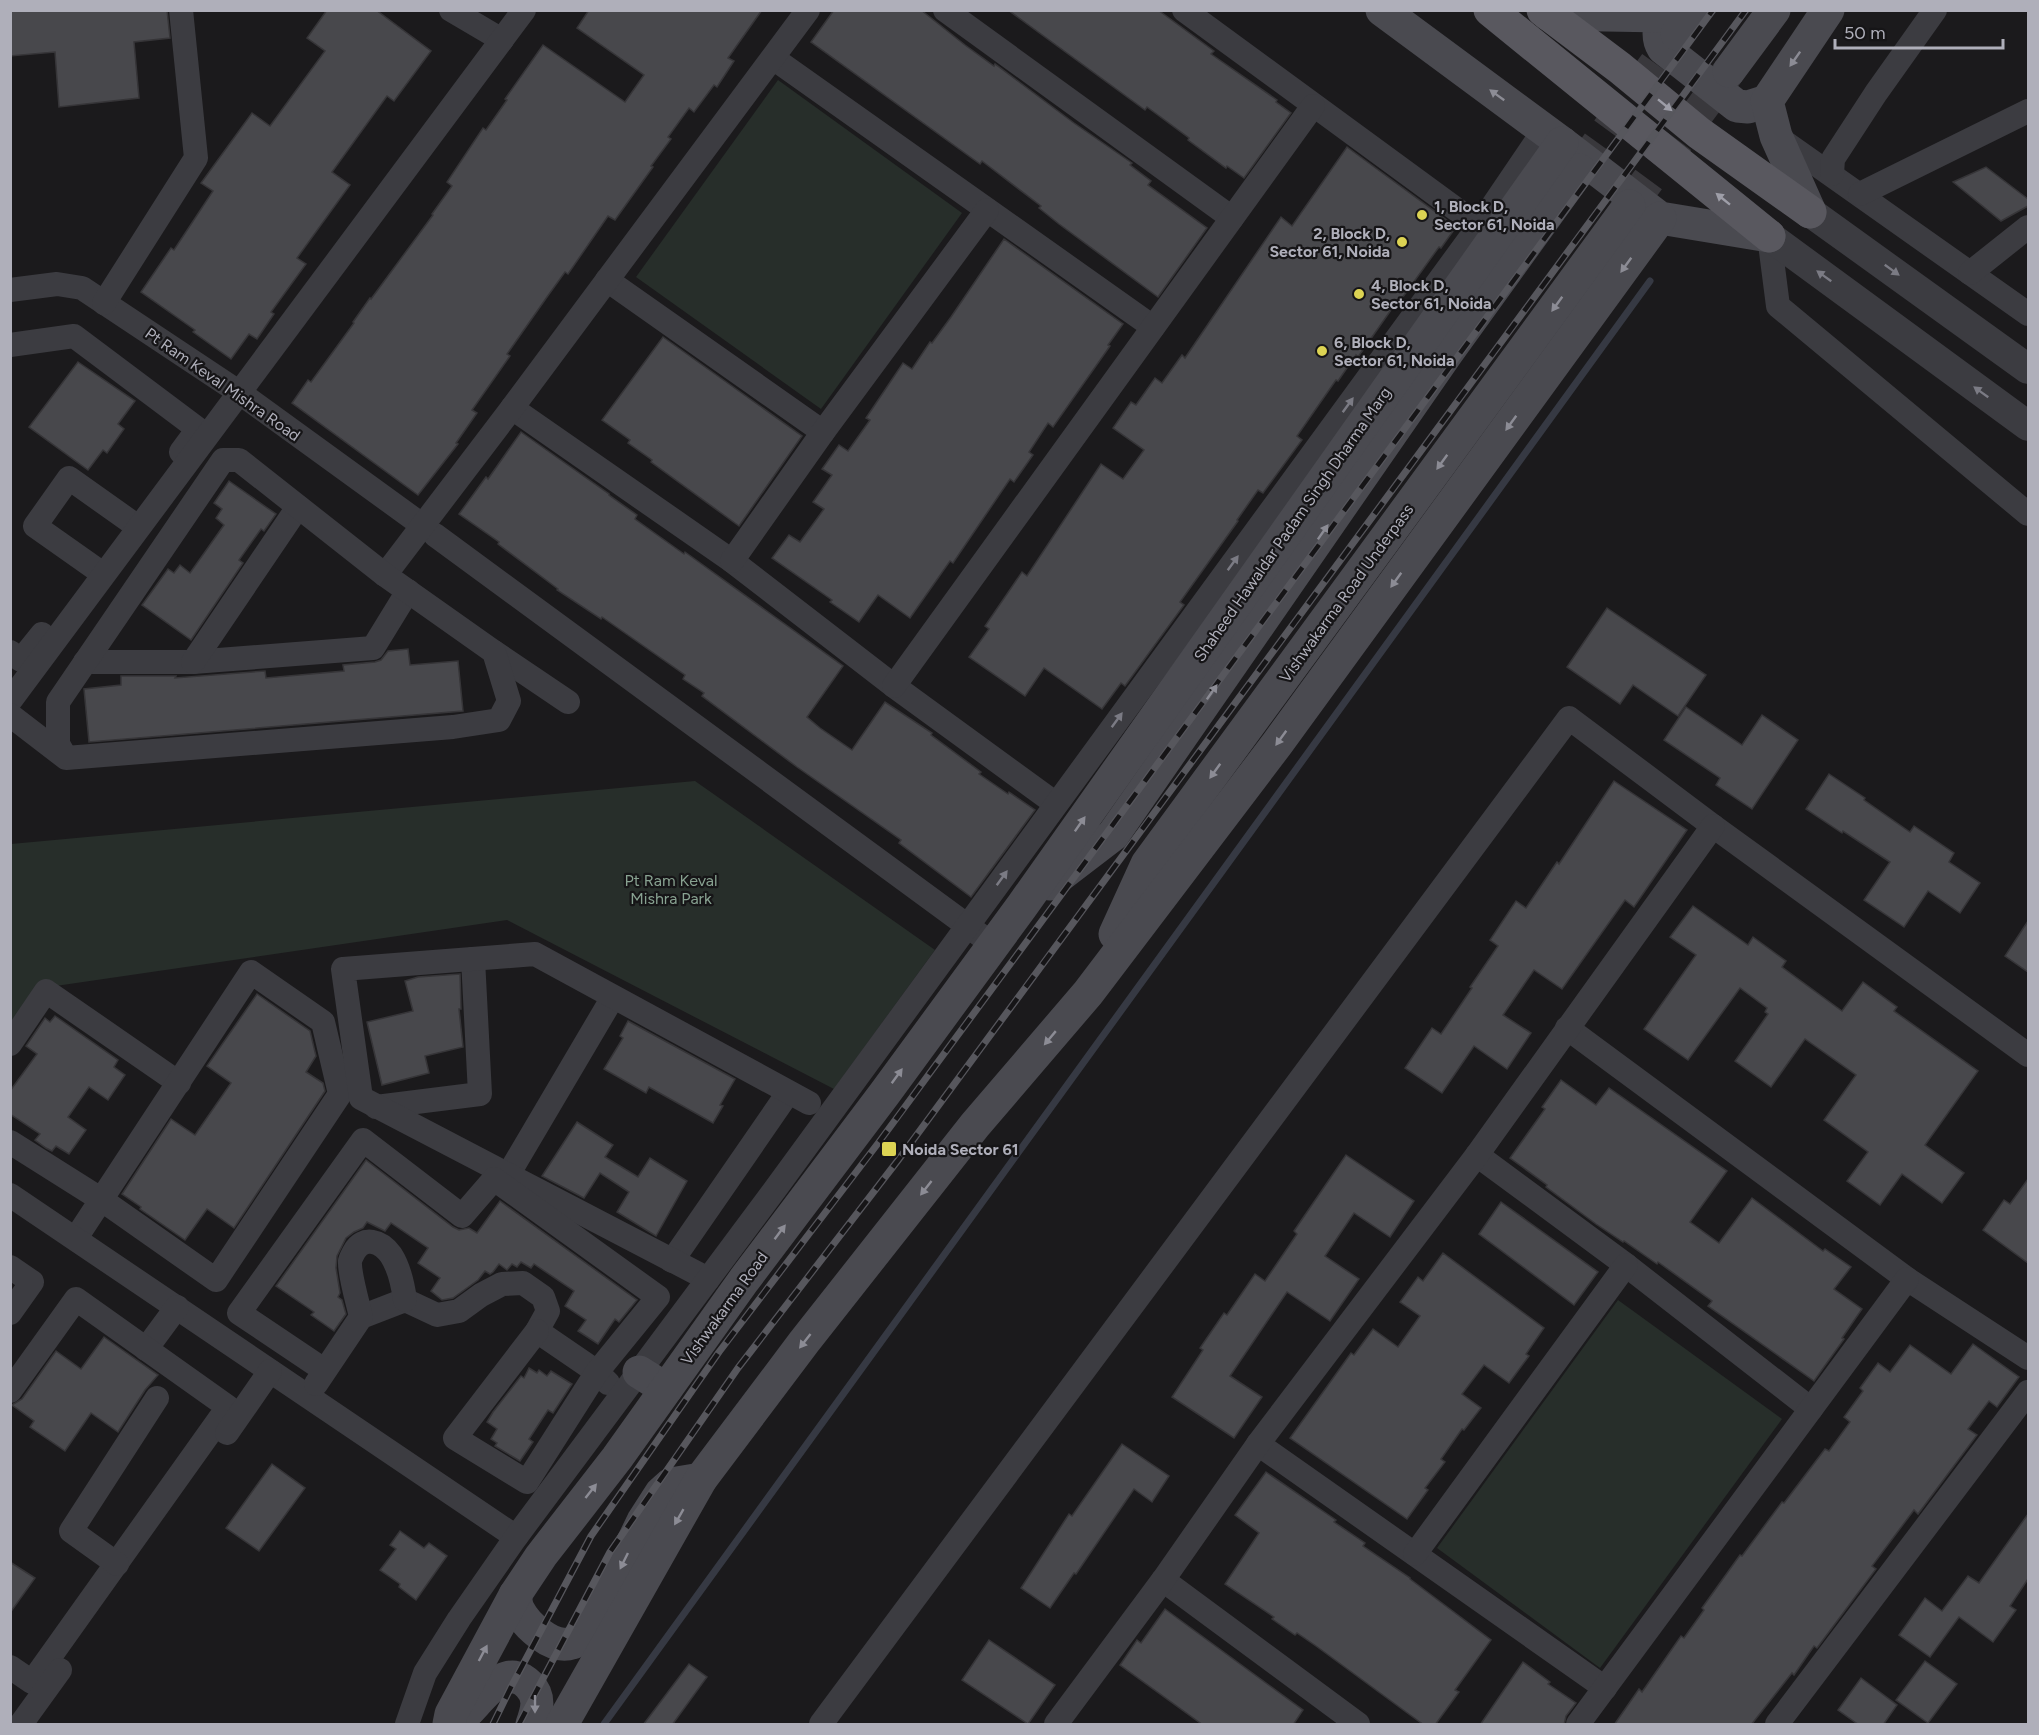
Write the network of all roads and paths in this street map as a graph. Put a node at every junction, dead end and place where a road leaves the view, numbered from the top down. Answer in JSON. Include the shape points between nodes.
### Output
{"nodes":[{"id":1,"x":181,"y":10,"type":"edge"},
{"id":2,"x":451,"y":10,"type":"edge"},
{"id":3,"x":524,"y":10,"type":"edge"},
{"id":4,"x":808,"y":10,"type":"edge"},
{"id":5,"x":945,"y":10,"type":"edge"},
{"id":6,"x":1184,"y":10,"type":"edge"},
{"id":7,"x":1382,"y":10,"type":"edge"},
{"id":8,"x":1774,"y":10,"type":"edge"},
{"id":9,"x":1828,"y":10,"type":"edge"},
{"id":10,"x":1935,"y":10,"type":"edge"},
{"id":11,"x":1546,"y":12,"type":"edge"},
{"id":12,"x":1498,"y":17,"type":"edge"},
{"id":13,"x":1676,"y":18,"type":"edge"},
{"id":14,"x":1581,"y":39,"type":"junction"},
{"id":15,"x":502,"y":40,"type":"junction"},
{"id":16,"x":773,"y":58,"type":"junction"},
{"id":17,"x":1560,"y":68,"type":"junction"},
{"id":18,"x":1729,"y":71,"type":"tunnel mouth"},
{"id":19,"x":1767,"y":101,"type":"junction"},
{"id":20,"x":1313,"y":106,"type":"junction"},
{"id":21,"x":2028,"y":111,"type":"edge"},
{"id":22,"x":1776,"y":136,"type":"junction"},
{"id":23,"x":1562,"y":148,"type":"junction"},
{"id":24,"x":1832,"y":174,"type":"junction"},
{"id":25,"x":1860,"y":194,"type":"junction"},
{"id":26,"x":1629,"y":206,"type":"tunnel mouth"},
{"id":27,"x":987,"y":210,"type":"junction"},
{"id":28,"x":1810,"y":212,"type":"junction"},
{"id":29,"x":1232,"y":218,"type":"junction"},
{"id":30,"x":1660,"y":218,"type":"junction"},
{"id":31,"x":1479,"y":226,"type":"junction"},
{"id":32,"x":2028,"y":227,"type":"edge"},
{"id":33,"x":1769,"y":236,"type":"junction"},
{"id":34,"x":1970,"y":273,"type":"junction"},
{"id":35,"x":608,"y":280,"type":"junction"},
{"id":36,"x":10,"y":290,"type":"edge"},
{"id":37,"x":104,"y":303,"type":"junction"},
{"id":38,"x":2028,"y":314,"type":"edge"},
{"id":39,"x":1153,"y":327,"type":"junction"},
{"id":40,"x":10,"y":345,"type":"edge"},
{"id":41,"x":2028,"y":369,"type":"edge"},
{"id":42,"x":240,"y":393,"type":"junction"},
{"id":43,"x":512,"y":408,"type":"junction"},
{"id":44,"x":2028,"y":426,"type":"edge"},
{"id":45,"x":823,"y":432,"type":"junction"},
{"id":46,"x":298,"y":507,"type":"junction"},
{"id":47,"x":2028,"y":513,"type":"edge"},
{"id":48,"x":131,"y":522,"type":"junction"},
{"id":49,"x":429,"y":530,"type":"junction"},
{"id":50,"x":118,"y":548,"type":"junction"},
{"id":51,"x":732,"y":561,"type":"junction"},
{"id":52,"x":96,"y":569,"type":"junction"},
{"id":53,"x":385,"y":575,"type":"junction"},
{"id":54,"x":408,"y":591,"type":"junction"},
{"id":55,"x":10,"y":652,"type":"edge"},
{"id":56,"x":494,"y":652,"type":"junction"},
{"id":57,"x":85,"y":662,"type":"junction"},
{"id":58,"x":193,"y":662,"type":"junction"},
{"id":59,"x":894,"y":686,"type":"junction"},
{"id":60,"x":10,"y":701,"type":"edge"},
{"id":61,"x":568,"y":702,"type":"dead end"},
{"id":62,"x":10,"y":715,"type":"edge"},
{"id":63,"x":66,"y":758,"type":"junction"},
{"id":64,"x":1056,"y":804,"type":"junction"},
{"id":65,"x":1713,"y":826,"type":"junction"},
{"id":66,"x":968,"y":925,"type":"junction"},
{"id":67,"x":993,"y":945,"type":"junction"},
{"id":68,"x":473,"y":959,"type":"junction"},
{"id":69,"x":1088,"y":993,"type":"junction"},
{"id":70,"x":613,"y":997,"type":"junction"},
{"id":71,"x":1567,"y":1028,"type":"junction"},
{"id":72,"x":10,"y":1044,"type":"edge"},
{"id":73,"x":2028,"y":1055,"type":"edge"},
{"id":74,"x":179,"y":1083,"type":"junction"},
{"id":75,"x":376,"y":1107,"type":"junction"},
{"id":76,"x":10,"y":1142,"type":"edge"},
{"id":77,"x":1477,"y":1155,"type":"junction"},
{"id":78,"x":508,"y":1175,"type":"junction"},
{"id":79,"x":10,"y":1195,"type":"edge"},
{"id":80,"x":102,"y":1200,"type":"junction"},
{"id":81,"x":76,"y":1238,"type":"junction"},
{"id":82,"x":672,"y":1261,"type":"junction"},
{"id":83,"x":1626,"y":1265,"type":"junction"},
{"id":84,"x":10,"y":1268,"type":"edge"},
{"id":85,"x":708,"y":1279,"type":"junction"},
{"id":86,"x":1907,"y":1279,"type":"junction"},
{"id":87,"x":405,"y":1300,"type":"junction"},
{"id":88,"x":177,"y":1307,"type":"junction"},
{"id":89,"x":10,"y":1313,"type":"edge"},
{"id":90,"x":361,"y":1317,"type":"junction"},
{"id":91,"x":537,"y":1331,"type":"junction"},
{"id":92,"x":146,"y":1349,"type":"junction"},
{"id":93,"x":2028,"y":1358,"type":"edge"},
{"id":94,"x":324,"y":1370,"type":"junction"},
{"id":95,"x":270,"y":1371,"type":"junction"},
{"id":96,"x":597,"y":1372,"type":"junction"},
{"id":97,"x":630,"y":1383,"type":"junction"},
{"id":98,"x":666,"y":1389,"type":"junction"},
{"id":99,"x":10,"y":1391,"type":"edge"},
{"id":100,"x":2028,"y":1392,"type":"edge"},
{"id":101,"x":308,"y":1396,"type":"junction"},
{"id":102,"x":157,"y":1398,"type":"dead end"},
{"id":103,"x":1811,"y":1409,"type":"junction"},
{"id":104,"x":1258,"y":1444,"type":"junction"},
{"id":105,"x":701,"y":1479,"type":"junction"},
{"id":106,"x":516,"y":1537,"type":"junction"},
{"id":107,"x":1415,"y":1554,"type":"junction"},
{"id":108,"x":117,"y":1564,"type":"junction"},
{"id":109,"x":1163,"y":1580,"type":"junction"},
{"id":110,"x":515,"y":1595,"type":"junction"},
{"id":111,"x":10,"y":1667,"type":"edge"},
{"id":112,"x":1605,"y":1688,"type":"junction"},
{"id":113,"x":1342,"y":1720,"type":"edge"},
{"id":114,"x":449,"y":1723,"type":"edge"},
{"id":115,"x":21,"y":1725,"type":"edge"},
{"id":116,"x":407,"y":1725,"type":"edge"},
{"id":117,"x":532,"y":1725,"type":"edge"},
{"id":118,"x":562,"y":1725,"type":"edge"},
{"id":119,"x":821,"y":1725,"type":"edge"},
{"id":120,"x":1056,"y":1725,"type":"edge"},
{"id":121,"x":1578,"y":1725,"type":"edge"},
{"id":122,"x":1777,"y":1725,"type":"edge"}],
"edges":[{"from":1,"to":37,"type":"street","via":[[196,158]]},
{"from":2,"to":15,"type":"street"},
{"from":3,"to":15,"type":"street"},
{"from":4,"to":16,"type":"street"},
{"from":5,"to":29,"type":"street"},
{"from":6,"to":20,"type":"street"},
{"from":23,"to":7,"type":"main road","one_way":true},
{"from":8,"to":18,"type":"main road"},
{"from":9,"to":19,"type":"main road","one_way":true},
{"from":10,"to":24,"type":"street","via":[[1833,159]]},
{"from":11,"to":13,"type":"main road"},
{"from":11,"to":14,"type":"main road"},
{"from":12,"to":17,"type":"main road"},
{"from":13,"to":19,"type":"main road","via":[[1659,36],[1663,48],[1737,106]]},
{"from":14,"to":17,"type":"main road"},
{"from":14,"to":28,"type":"main road","one_way":true,"via":[[1699,133]]},
{"from":15,"to":42,"type":"street"},
{"from":16,"to":27,"type":"street"},
{"from":16,"to":35,"type":"street"},
{"from":33,"to":17,"type":"main road","one_way":true},
{"from":19,"to":22,"type":"main road"},
{"from":20,"to":29,"type":"street"},
{"from":20,"to":31,"type":"street"},
{"from":21,"to":25,"type":"street"},
{"from":22,"to":24,"type":"street"},
{"from":22,"to":28,"type":"main road"},
{"from":23,"to":30,"type":"main road"},
{"from":23,"to":31,"type":"street"},
{"from":67,"to":23,"type":"main road","name":"Vishwakarma Road","one_way":true,"via":[[1022,906],[1113,835],[1447,353]]},
{"from":24,"to":25,"type":"street"},
{"from":25,"to":34,"type":"street"},
{"from":26,"to":69,"type":"main road","name":"Vishwakarma Road Underpass","one_way":true,"via":[[1147,864]]},
{"from":27,"to":39,"type":"street"},
{"from":27,"to":45,"type":"street"},
{"from":28,"to":41,"type":"street","one_way":true},
{"from":29,"to":39,"type":"street"},
{"from":30,"to":33,"type":"main road"},
{"from":30,"to":69,"type":"main road","one_way":true,"via":[[1277,744]]},
{"from":64,"to":31,"type":"street","one_way":true},
{"from":32,"to":34,"type":"street"},
{"from":44,"to":33,"type":"street","one_way":true},
{"from":33,"to":47,"type":"street","via":[[1778,306]]},
{"from":34,"to":38,"type":"street"},
{"from":35,"to":43,"type":"street"},
{"from":35,"to":45,"type":"street"},
{"from":36,"to":37,"type":"street","name":"Pt Ram Keval Mishra Road","via":[[57,284],[82,288]]},
{"from":37,"to":42,"type":"street","name":"Pt Ram Keval Mishra Road"},
{"from":39,"to":59,"type":"street"},
{"from":40,"to":48,"type":"street","via":[[74,336],[198,429]]},
{"from":42,"to":49,"type":"street","name":"Pt Ram Keval Mishra Road"},
{"from":42,"to":50,"type":"street"},
{"from":43,"to":49,"type":"street"},
{"from":43,"to":51,"type":"street"},
{"from":45,"to":51,"type":"street"},
{"from":46,"to":53,"type":"street"},
{"from":46,"to":57,"type":"street","via":[[239,460],[223,460]]},
{"from":46,"to":58,"type":"street"},
{"from":48,"to":50,"type":"street"},
{"from":48,"to":52,"type":"street","via":[[69,478],[35,526]]},
{"from":49,"to":53,"type":"street"},
{"from":49,"to":66,"type":"street","name":"Pt Ram Keval Mishra Road"},
{"from":50,"to":52,"type":"street"},
{"from":50,"to":60,"type":"street"},
{"from":51,"to":59,"type":"street"},
{"from":52,"to":55,"type":"street","via":[[21,660]]},
{"from":53,"to":54,"type":"street"},
{"from":54,"to":56,"type":"street"},
{"from":54,"to":58,"type":"street","via":[[373,648]]},
{"from":56,"to":61,"type":"street"},
{"from":56,"to":63,"type":"street","via":[[509,701],[499,720]]},
{"from":57,"to":58,"type":"street"},
{"from":57,"to":63,"type":"street","via":[[58,702],[58,744]]},
{"from":59,"to":64,"type":"street"},
{"from":62,"to":63,"type":"street"},
{"from":66,"to":64,"type":"street","one_way":true},
{"from":65,"to":71,"type":"street"},
{"from":65,"to":73,"type":"street"},
{"from":65,"to":119,"type":"street","via":[[1569,718]]},
{"from":66,"to":67,"type":"street","name":"Pt Ram Keval Mishra Road"},
{"from":66,"to":85,"type":"street"},
{"from":98,"to":67,"type":"main road","name":"Vishwakarma Road","one_way":true},
{"from":68,"to":70,"type":"street","via":[[535,954]]},
{"from":68,"to":75,"type":"street","via":[[480,1094]]},
{"from":68,"to":75,"type":"street","via":[[343,969],[361,1098]]},
{"from":69,"to":105,"type":"main road","one_way":true,"via":[[975,1125]]},
{"from":70,"to":78,"type":"street"},
{"from":70,"to":82,"type":"street","via":[[799,1098]]},
{"from":71,"to":77,"type":"street"},
{"from":71,"to":86,"type":"street"},
{"from":72,"to":74,"type":"street","via":[[46,991]]},
{"from":74,"to":80,"type":"street"},
{"from":74,"to":80,"type":"street","via":[[251,972],[323,1022],[340,1095],[216,1280]]},
{"from":75,"to":78,"type":"street"},
{"from":76,"to":80,"type":"street"},
{"from":77,"to":83,"type":"street"},
{"from":77,"to":104,"type":"street"},
{"from":78,"to":82,"type":"street"},
{"from":79,"to":81,"type":"street"},
{"from":80,"to":81,"type":"street"},
{"from":81,"to":88,"type":"street"},
{"from":82,"to":85,"type":"street"},
{"from":83,"to":103,"type":"street"},
{"from":83,"to":107,"type":"street"},
{"from":84,"to":89,"type":"street","via":[[32,1282]]},
{"from":85,"to":97,"type":"street"},
{"from":86,"to":93,"type":"street"},
{"from":86,"to":103,"type":"street"},
{"from":87,"to":90,"type":"street"},
{"from":87,"to":90,"type":"street","via":[[401,1275],[390,1253],[370,1241],[363,1242],[350,1260]]},
{"from":87,"to":91,"type":"street","via":[[437,1315],[459,1311],[502,1284],[523,1283],[543,1297],[546,1304],[548,1311]]},
{"from":88,"to":92,"type":"street"},
{"from":88,"to":95,"type":"street"},
{"from":90,"to":94,"type":"street"},
{"from":91,"to":96,"type":"street"},
{"from":91,"to":96,"type":"street","via":[[455,1438],[527,1482]]},
{"from":92,"to":99,"type":"street","via":[[76,1299]]},
{"from":92,"to":108,"type":"street","via":[[228,1407]]},
{"from":94,"to":96,"type":"street","via":[[239,1313],[363,1140],[462,1216],[494,1179],[658,1297]]},
{"from":94,"to":101,"type":"street"},
{"from":95,"to":101,"type":"street"},
{"from":95,"to":115,"type":"street"},
{"from":96,"to":97,"type":"street"},
{"from":97,"to":98,"type":"main road"},
{"from":97,"to":106,"type":"street"},
{"from":110,"to":98,"type":"main road","name":"Vishwakarma Road","one_way":true},
{"from":100,"to":122,"type":"street"},
{"from":101,"to":106,"type":"street"},
{"from":102,"to":108,"type":"street","via":[[70,1531]]},
{"from":103,"to":112,"type":"street"},
{"from":104,"to":107,"type":"street"},
{"from":104,"to":109,"type":"street"},
{"from":105,"to":110,"type":"main road","one_way":true,"via":[[671,1484],[661,1493],[643,1521],[593,1624],[582,1637],[558,1645],[538,1633],[517,1607]]},
{"from":105,"to":118,"type":"main road","one_way":true},
{"from":106,"to":116,"type":"street","via":[[425,1673]]},
{"from":107,"to":112,"type":"street"},
{"from":108,"to":111,"type":"street","via":[[32,1682]]},
{"from":109,"to":113,"type":"street"},
{"from":109,"to":120,"type":"street"},
{"from":114,"to":110,"type":"main road","name":"Vishwakarma Road","one_way":true},
{"from":112,"to":121,"type":"street"},
{"from":114,"to":117,"type":"main road","one_way":true,"via":[[469,1712],[492,1685],[511,1676],[527,1683],[536,1694]]}]}
